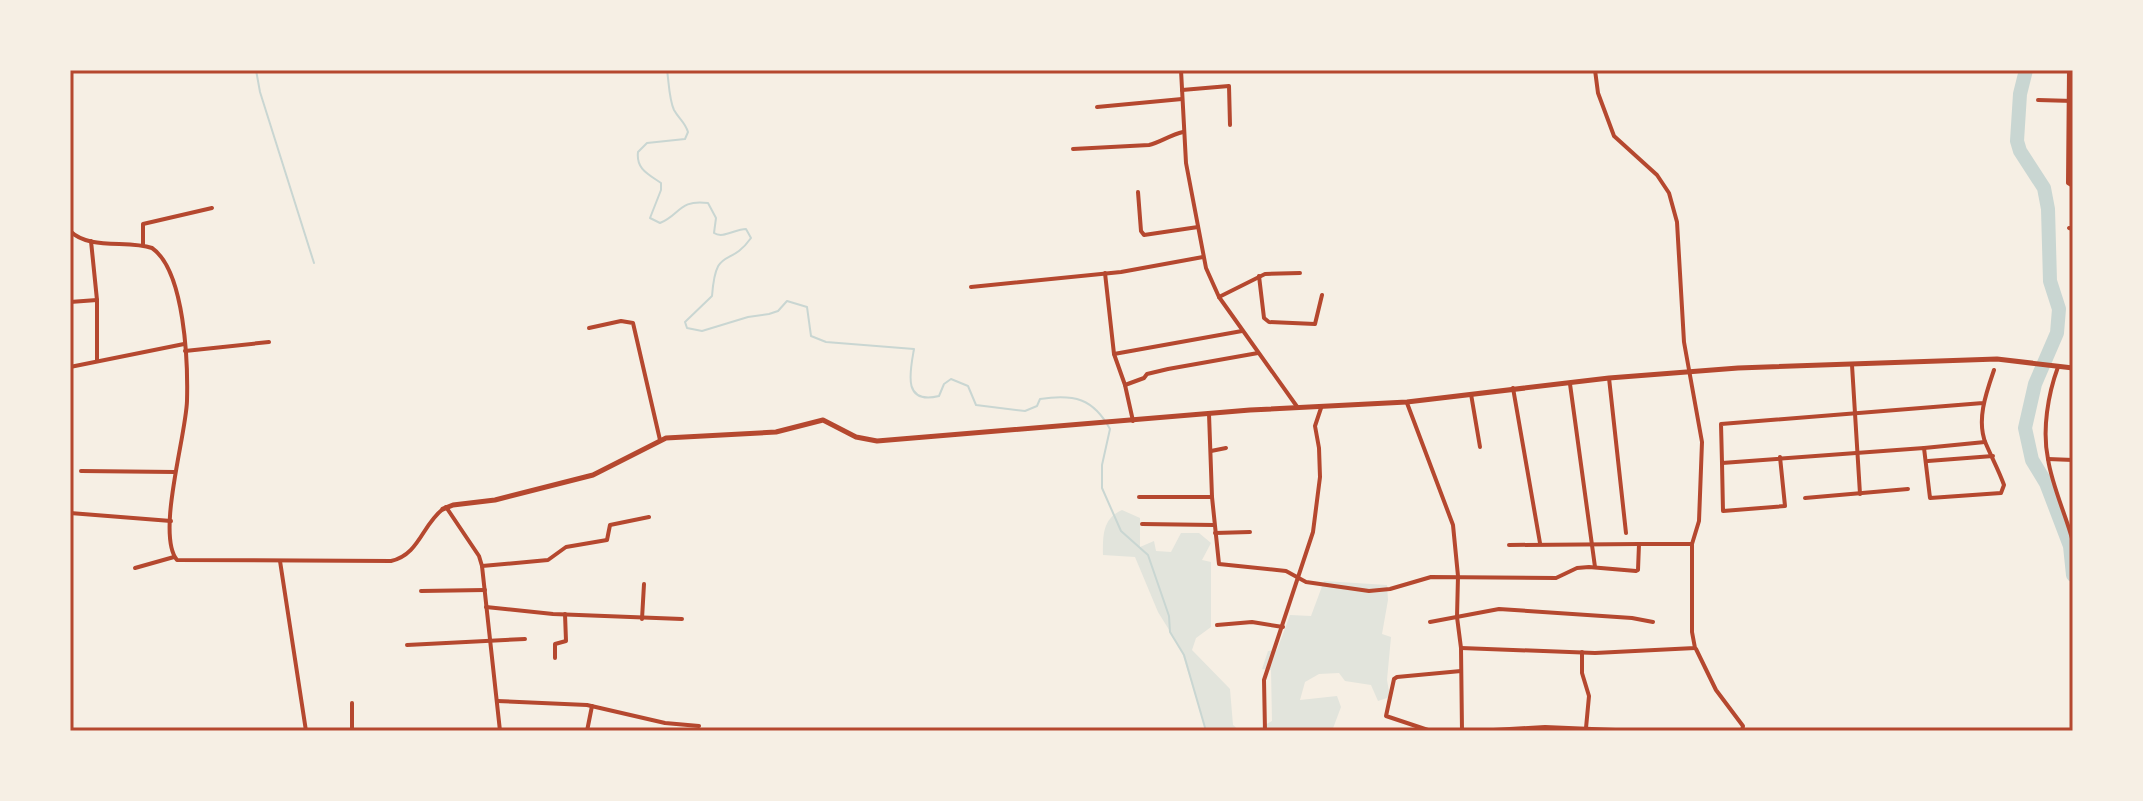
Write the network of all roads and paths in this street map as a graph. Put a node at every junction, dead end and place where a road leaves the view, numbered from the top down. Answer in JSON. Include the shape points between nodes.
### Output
{"nodes":[{"id":1,"x":1181,"y":70,"type":"edge"},
{"id":2,"x":1595,"y":70,"type":"edge"},
{"id":3,"x":2069,"y":70,"type":"edge"},
{"id":4,"x":1182,"y":90,"type":"junction"},
{"id":5,"x":1182,"y":99,"type":"junction"},
{"id":6,"x":2038,"y":100,"type":"dead end"},
{"id":7,"x":2070,"y":101,"type":"edge"},
{"id":8,"x":1097,"y":107,"type":"dead end"},
{"id":9,"x":1230,"y":125,"type":"dead end"},
{"id":10,"x":1183,"y":132,"type":"junction"},
{"id":11,"x":2070,"y":141,"type":"edge"},
{"id":12,"x":1073,"y":149,"type":"dead end"},
{"id":13,"x":2073,"y":186,"type":"edge"},
{"id":14,"x":1138,"y":192,"type":"dead end"},
{"id":15,"x":212,"y":208,"type":"dead end"},
{"id":16,"x":1198,"y":227,"type":"junction"},
{"id":17,"x":70,"y":231,"type":"edge"},
{"id":18,"x":91,"y":241,"type":"junction"},
{"id":19,"x":143,"y":245,"type":"junction"},
{"id":20,"x":1204,"y":257,"type":"junction"},
{"id":21,"x":1105,"y":273,"type":"junction"},
{"id":22,"x":1300,"y":273,"type":"dead end"},
{"id":23,"x":1259,"y":276,"type":"junction"},
{"id":24,"x":971,"y":287,"type":"dead end"},
{"id":25,"x":1322,"y":295,"type":"dead end"},
{"id":26,"x":1219,"y":297,"type":"junction"},
{"id":27,"x":97,"y":300,"type":"junction"},
{"id":28,"x":70,"y":302,"type":"edge"},
{"id":29,"x":589,"y":328,"type":"dead end"},
{"id":30,"x":1242,"y":331,"type":"junction"},
{"id":31,"x":269,"y":342,"type":"dead end"},
{"id":32,"x":184,"y":344,"type":"junction"},
{"id":33,"x":185,"y":351,"type":"junction"},
{"id":34,"x":1258,"y":353,"type":"junction"},
{"id":35,"x":1114,"y":354,"type":"junction"},
{"id":36,"x":97,"y":361,"type":"junction"},
{"id":37,"x":1852,"y":364,"type":"junction"},
{"id":38,"x":70,"y":367,"type":"edge"},
{"id":39,"x":2058,"y":367,"type":"junction"},
{"id":40,"x":2073,"y":368,"type":"edge"},
{"id":41,"x":1994,"y":370,"type":"dead end"},
{"id":42,"x":1688,"y":371,"type":"junction"},
{"id":43,"x":1609,"y":378,"type":"junction"},
{"id":44,"x":1570,"y":384,"type":"junction"},
{"id":45,"x":1125,"y":385,"type":"junction"},
{"id":46,"x":1513,"y":388,"type":"junction"},
{"id":47,"x":1471,"y":394,"type":"junction"},
{"id":48,"x":1407,"y":402,"type":"junction"},
{"id":49,"x":1983,"y":403,"type":"junction"},
{"id":50,"x":1298,"y":408,"type":"junction"},
{"id":51,"x":1319,"y":408,"type":"junction"},
{"id":52,"x":1855,"y":413,"type":"junction"},
{"id":53,"x":1209,"y":414,"type":"junction"},
{"id":54,"x":1133,"y":421,"type":"junction"},
{"id":55,"x":660,"y":440,"type":"junction"},
{"id":56,"x":1985,"y":442,"type":"junction"},
{"id":57,"x":1480,"y":447,"type":"dead end"},
{"id":58,"x":1226,"y":448,"type":"dead end"},
{"id":59,"x":1924,"y":448,"type":"junction"},
{"id":60,"x":1211,"y":451,"type":"junction"},
{"id":61,"x":1856,"y":453,"type":"junction"},
{"id":62,"x":1993,"y":456,"type":"junction"},
{"id":63,"x":1780,"y":457,"type":"junction"},
{"id":64,"x":2048,"y":459,"type":"junction"},
{"id":65,"x":2073,"y":460,"type":"edge"},
{"id":66,"x":1927,"y":461,"type":"junction"},
{"id":67,"x":1722,"y":463,"type":"junction"},
{"id":68,"x":81,"y":471,"type":"dead end"},
{"id":69,"x":175,"y":472,"type":"junction"},
{"id":70,"x":1908,"y":489,"type":"dead end"},
{"id":71,"x":1860,"y":494,"type":"junction"},
{"id":72,"x":1139,"y":497,"type":"dead end"},
{"id":73,"x":1212,"y":497,"type":"junction"},
{"id":74,"x":1805,"y":498,"type":"dead end"},
{"id":75,"x":444,"y":508,"type":"junction"},
{"id":76,"x":2065,"y":510,"type":"junction"},
{"id":77,"x":2073,"y":510,"type":"edge"},
{"id":78,"x":70,"y":513,"type":"edge"},
{"id":79,"x":649,"y":517,"type":"dead end"},
{"id":80,"x":171,"y":521,"type":"junction"},
{"id":81,"x":1142,"y":524,"type":"dead end"},
{"id":82,"x":1214,"y":525,"type":"junction"},
{"id":83,"x":1250,"y":532,"type":"dead end"},
{"id":84,"x":1215,"y":533,"type":"junction"},
{"id":85,"x":1626,"y":533,"type":"dead end"},
{"id":86,"x":2073,"y":542,"type":"edge"},
{"id":87,"x":1540,"y":543,"type":"junction"},
{"id":88,"x":1639,"y":544,"type":"junction"},
{"id":89,"x":1692,"y":544,"type":"junction"},
{"id":90,"x":1509,"y":545,"type":"dead end"},
{"id":91,"x":1593,"y":545,"type":"junction"},
{"id":92,"x":174,"y":557,"type":"junction"},
{"id":93,"x":280,"y":561,"type":"junction"},
{"id":94,"x":482,"y":566,"type":"junction"},
{"id":95,"x":1595,"y":567,"type":"junction"},
{"id":96,"x":135,"y":568,"type":"dead end"},
{"id":97,"x":1458,"y":576,"type":"junction"},
{"id":98,"x":1299,"y":577,"type":"junction"},
{"id":99,"x":644,"y":584,"type":"dead end"},
{"id":100,"x":485,"y":590,"type":"junction"},
{"id":101,"x":421,"y":591,"type":"dead end"},
{"id":102,"x":486,"y":607,"type":"junction"},
{"id":103,"x":565,"y":614,"type":"junction"},
{"id":104,"x":1457,"y":617,"type":"junction"},
{"id":105,"x":642,"y":619,"type":"junction"},
{"id":106,"x":682,"y":619,"type":"dead end"},
{"id":107,"x":1430,"y":622,"type":"dead end"},
{"id":108,"x":1653,"y":622,"type":"dead end"},
{"id":109,"x":1217,"y":625,"type":"dead end"},
{"id":110,"x":1283,"y":627,"type":"junction"},
{"id":111,"x":490,"y":639,"type":"junction"},
{"id":112,"x":525,"y":639,"type":"dead end"},
{"id":113,"x":407,"y":645,"type":"dead end"},
{"id":114,"x":1461,"y":648,"type":"junction"},
{"id":115,"x":1694,"y":648,"type":"junction"},
{"id":116,"x":1582,"y":652,"type":"junction"},
{"id":117,"x":555,"y":658,"type":"dead end"},
{"id":118,"x":1461,"y":671,"type":"junction"},
{"id":119,"x":497,"y":701,"type":"junction"},
{"id":120,"x":352,"y":703,"type":"dead end"},
{"id":121,"x":592,"y":705,"type":"junction"},
{"id":122,"x":699,"y":726,"type":"dead end"},
{"id":123,"x":1514,"y":730,"type":"edge"},
{"id":124,"x":1586,"y":730,"type":"edge"},
{"id":125,"x":306,"y":731,"type":"edge"},
{"id":126,"x":352,"y":731,"type":"edge"},
{"id":127,"x":500,"y":731,"type":"edge"},
{"id":128,"x":587,"y":731,"type":"edge"},
{"id":129,"x":1265,"y":731,"type":"edge"},
{"id":130,"x":1431,"y":731,"type":"edge"},
{"id":131,"x":1462,"y":731,"type":"edge"},
{"id":132,"x":1477,"y":731,"type":"edge"},
{"id":133,"x":1595,"y":731,"type":"edge"},
{"id":134,"x":1639,"y":731,"type":"edge"},
{"id":135,"x":1742,"y":731,"type":"edge"}],
"edges":[{"from":1,"to":4,"type":"street"},
{"from":2,"to":42,"type":"street","via":[[1614,136],[1669,193],[1677,222]]},
{"from":3,"to":7,"type":"street"},
{"from":4,"to":5,"type":"street"},
{"from":4,"to":9,"type":"street","via":[[1229,86]]},
{"from":5,"to":8,"type":"street"},
{"from":5,"to":10,"type":"street"},
{"from":6,"to":7,"type":"street"},
{"from":7,"to":11,"type":"street"},
{"from":10,"to":12,"type":"street","via":[[1157,144]]},
{"from":10,"to":16,"type":"street"},
{"from":11,"to":13,"type":"street","via":[[2068,183]]},
{"from":14,"to":16,"type":"street","via":[[1144,235]]},
{"from":15,"to":19,"type":"street","via":[[143,224]]},
{"from":16,"to":20,"type":"street"},
{"from":17,"to":18,"type":"street"},
{"from":18,"to":19,"type":"street"},
{"from":18,"to":27,"type":"street"},
{"from":19,"to":32,"type":"street","via":[[157,251],[172,280]]},
{"from":20,"to":21,"type":"street"},
{"from":20,"to":26,"type":"street"},
{"from":21,"to":24,"type":"street"},
{"from":21,"to":35,"type":"street"},
{"from":22,"to":23,"type":"street"},
{"from":23,"to":25,"type":"street","via":[[1264,318],[1269,322],[1315,324]]},
{"from":23,"to":26,"type":"street"},
{"from":26,"to":30,"type":"street"},
{"from":27,"to":28,"type":"street"},
{"from":27,"to":36,"type":"street"},
{"from":29,"to":55,"type":"street","via":[[633,323]]},
{"from":30,"to":34,"type":"street"},
{"from":30,"to":35,"type":"street"},
{"from":31,"to":33,"type":"street"},
{"from":32,"to":33,"type":"street"},
{"from":32,"to":36,"type":"street"},
{"from":33,"to":69,"type":"street","via":[[187,403]]},
{"from":34,"to":45,"type":"street","via":[[1147,374]]},
{"from":34,"to":50,"type":"street"},
{"from":35,"to":45,"type":"street"},
{"from":36,"to":38,"type":"street"},
{"from":37,"to":39,"type":"street","via":[[1997,359]]},
{"from":37,"to":42,"type":"street"},
{"from":37,"to":52,"type":"street"},
{"from":39,"to":40,"type":"street"},
{"from":39,"to":64,"type":"street","via":[[2046,428]]},
{"from":41,"to":49,"type":"street"},
{"from":42,"to":43,"type":"street"},
{"from":42,"to":89,"type":"street","via":[[1702,442],[1699,521]]},
{"from":43,"to":44,"type":"street"},
{"from":43,"to":85,"type":"street"},
{"from":44,"to":46,"type":"street"},
{"from":44,"to":91,"type":"street"},
{"from":45,"to":54,"type":"street"},
{"from":46,"to":47,"type":"street"},
{"from":46,"to":87,"type":"street"},
{"from":47,"to":48,"type":"street"},
{"from":47,"to":57,"type":"street"},
{"from":48,"to":51,"type":"street"},
{"from":48,"to":97,"type":"street","via":[[1450,511]]},
{"from":49,"to":52,"type":"street"},
{"from":49,"to":56,"type":"street"},
{"from":50,"to":51,"type":"street"},
{"from":50,"to":53,"type":"street"},
{"from":51,"to":98,"type":"street","via":[[1315,521]]},
{"from":52,"to":61,"type":"street"},
{"from":52,"to":67,"type":"street","via":[[1721,424]]},
{"from":53,"to":54,"type":"street"},
{"from":53,"to":60,"type":"street"},
{"from":54,"to":55,"type":"street","via":[[877,441],[817,420],[776,432]]},
{"from":55,"to":75,"type":"street","via":[[593,475]]},
{"from":56,"to":59,"type":"street"},
{"from":56,"to":62,"type":"street"},
{"from":58,"to":60,"type":"street"},
{"from":59,"to":61,"type":"street"},
{"from":59,"to":66,"type":"street"},
{"from":60,"to":73,"type":"street"},
{"from":61,"to":63,"type":"street"},
{"from":61,"to":71,"type":"street"},
{"from":62,"to":66,"type":"street"},
{"from":62,"to":66,"type":"street","via":[[2004,485],[2001,493],[1930,498]]},
{"from":63,"to":67,"type":"street"},
{"from":63,"to":67,"type":"street","via":[[1785,508],[1723,511]]},
{"from":64,"to":65,"type":"street"},
{"from":64,"to":76,"type":"street"},
{"from":68,"to":69,"type":"street"},
{"from":69,"to":80,"type":"street"},
{"from":70,"to":71,"type":"street"},
{"from":71,"to":74,"type":"street"},
{"from":72,"to":73,"type":"street"},
{"from":73,"to":82,"type":"street"},
{"from":75,"to":93,"type":"street","via":[[410,553],[399,559]]},
{"from":75,"to":94,"type":"street"},
{"from":76,"to":77,"type":"street"},
{"from":76,"to":86,"type":"street"},
{"from":78,"to":80,"type":"street"},
{"from":79,"to":94,"type":"street","via":[[610,525],[607,540],[572,545],[548,560]]},
{"from":80,"to":92,"type":"street"},
{"from":81,"to":82,"type":"street"},
{"from":82,"to":84,"type":"street"},
{"from":83,"to":84,"type":"street"},
{"from":84,"to":98,"type":"street","via":[[1219,564]]},
{"from":87,"to":90,"type":"street"},
{"from":87,"to":91,"type":"street"},
{"from":88,"to":89,"type":"street"},
{"from":88,"to":91,"type":"street"},
{"from":88,"to":95,"type":"street","via":[[1637,571]]},
{"from":89,"to":115,"type":"street"},
{"from":91,"to":95,"type":"street"},
{"from":92,"to":93,"type":"street","via":[[182,562]]},
{"from":92,"to":96,"type":"street"},
{"from":93,"to":125,"type":"street"},
{"from":94,"to":100,"type":"street"},
{"from":95,"to":97,"type":"street","via":[[1556,578]]},
{"from":97,"to":98,"type":"street","via":[[1369,591]]},
{"from":97,"to":104,"type":"street"},
{"from":98,"to":110,"type":"street"},
{"from":99,"to":105,"type":"street"},
{"from":100,"to":101,"type":"street"},
{"from":100,"to":102,"type":"street"},
{"from":102,"to":103,"type":"street"},
{"from":102,"to":111,"type":"street"},
{"from":103,"to":105,"type":"street"},
{"from":103,"to":117,"type":"street","via":[[566,641],[555,644]]},
{"from":104,"to":107,"type":"street"},
{"from":104,"to":108,"type":"street","via":[[1499,609]]},
{"from":104,"to":114,"type":"street"},
{"from":105,"to":106,"type":"street"},
{"from":109,"to":110,"type":"street","via":[[1252,622]]},
{"from":110,"to":129,"type":"street","via":[[1264,682]]},
{"from":111,"to":112,"type":"street"},
{"from":111,"to":113,"type":"street"},
{"from":111,"to":119,"type":"street"},
{"from":114,"to":116,"type":"street"},
{"from":114,"to":118,"type":"street"},
{"from":115,"to":116,"type":"street"},
{"from":115,"to":135,"type":"street"},
{"from":116,"to":124,"type":"street","via":[[1589,696]]},
{"from":118,"to":130,"type":"street","via":[[1394,679],[1386,716]]},
{"from":118,"to":131,"type":"street"},
{"from":119,"to":121,"type":"street"},
{"from":119,"to":127,"type":"street"},
{"from":120,"to":126,"type":"street"},
{"from":121,"to":122,"type":"street"},
{"from":121,"to":128,"type":"street"},
{"from":123,"to":124,"type":"street"},
{"from":123,"to":132,"type":"street"},
{"from":124,"to":133,"type":"street"},
{"from":133,"to":134,"type":"street"}]}
